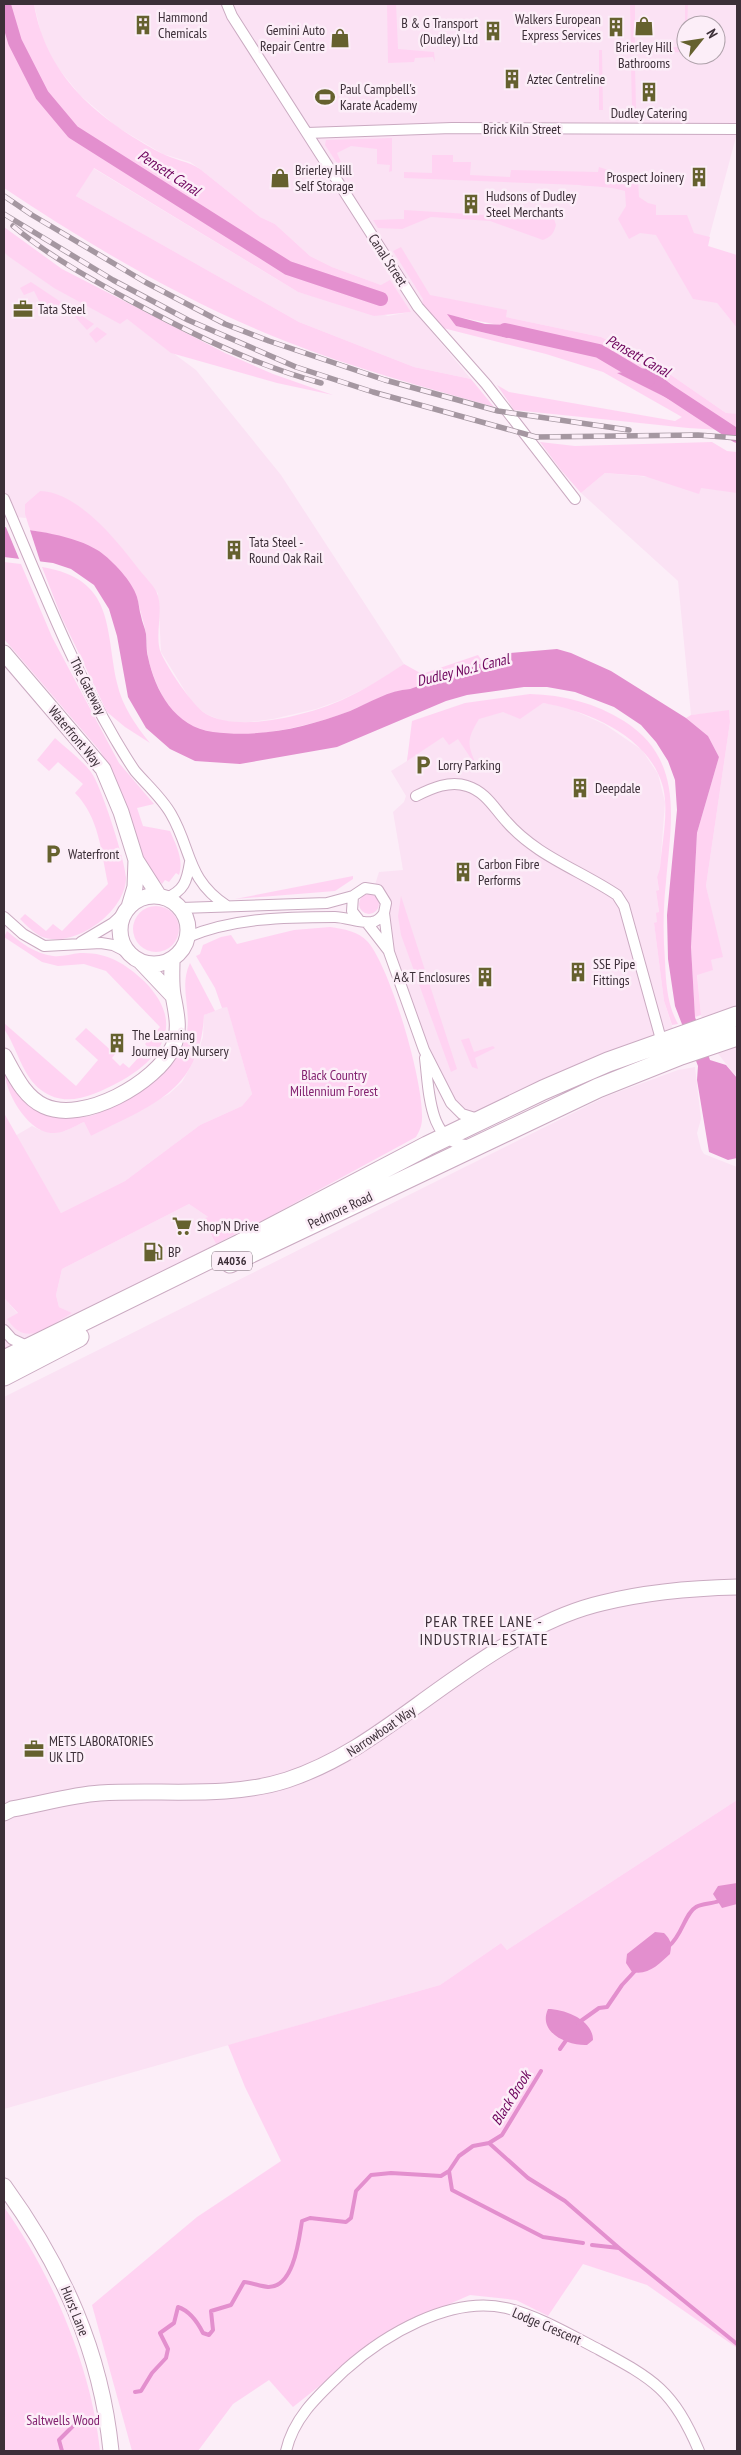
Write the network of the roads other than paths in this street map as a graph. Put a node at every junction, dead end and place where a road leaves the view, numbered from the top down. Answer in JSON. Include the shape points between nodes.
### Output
{"nodes":[{"id":1,"x":227,"y":4,"type":"edge"},
{"id":2,"x":737,"y":129,"type":"edge"},
{"id":3,"x":307,"y":133,"type":"junction"},
{"id":4,"x":4,"y":499,"type":"edge"},
{"id":5,"x":575,"y":499,"type":"dead end"},
{"id":6,"x":4,"y":653,"type":"edge"},
{"id":7,"x":416,"y":796,"type":"dead end"},
{"id":8,"x":136,"y":860,"type":"junction"},
{"id":9,"x":190,"y":862,"type":"junction"},
{"id":10,"x":353,"y":896,"type":"junction"},
{"id":11,"x":163,"y":897,"type":"junction"},
{"id":12,"x":227,"y":906,"type":"junction"},
{"id":13,"x":181,"y":908,"type":"junction"},
{"id":14,"x":127,"y":910,"type":"junction"},
{"id":15,"x":384,"y":913,"type":"junction"},
{"id":16,"x":4,"y":917,"type":"edge"},
{"id":17,"x":363,"y":921,"type":"junction"},
{"id":18,"x":188,"y":938,"type":"junction"},
{"id":19,"x":76,"y":944,"type":"junction"},
{"id":20,"x":389,"y":952,"type":"junction"},
{"id":21,"x":136,"y":958,"type":"junction"},
{"id":22,"x":172,"y":960,"type":"junction"},
{"id":23,"x":173,"y":996,"type":"junction"},
{"id":24,"x":737,"y":1016,"type":"edge"},
{"id":25,"x":707,"y":1036,"type":"junction"},
{"id":26,"x":737,"y":1036,"type":"edge"},
{"id":27,"x":673,"y":1045,"type":"junction"},
{"id":28,"x":424,"y":1050,"type":"junction"},
{"id":29,"x":4,"y":1056,"type":"edge"},
{"id":30,"x":451,"y":1103,"type":"junction"},
{"id":31,"x":434,"y":1117,"type":"junction"},
{"id":32,"x":481,"y":1119,"type":"junction"},
{"id":33,"x":451,"y":1142,"type":"junction"},
{"id":34,"x":427,"y":1146,"type":"junction"},
{"id":35,"x":4,"y":1330,"type":"edge"},
{"id":36,"x":29,"y":1347,"type":"junction"},
{"id":37,"x":4,"y":1360,"type":"edge"},
{"id":38,"x":4,"y":1376,"type":"edge"},
{"id":39,"x":737,"y":1586,"type":"edge"},
{"id":40,"x":4,"y":1813,"type":"edge"},
{"id":41,"x":4,"y":2186,"type":"edge"},
{"id":42,"x":111,"y":2451,"type":"edge"},
{"id":43,"x":286,"y":2451,"type":"edge"},
{"id":44,"x":699,"y":2451,"type":"edge"}],
"edges":[{"from":1,"to":3,"type":"street","name":"Canal Street"},
{"from":2,"to":3,"type":"street","name":"Brick Kiln Street","via":[[452,128]]},
{"from":3,"to":5,"type":"street","name":"Canal Street","via":[[418,307],[486,384]]},
{"from":4,"to":9,"type":"street","name":"The Gateway","via":[[35,577],[114,737],[134,769],[172,815]]},
{"from":6,"to":8,"type":"street","name":"Waterfront Way","via":[[103,769]]},
{"from":7,"to":27,"type":"street","via":[[454,784],[482,793],[533,846],[617,896],[624,906]]},
{"from":8,"to":11,"type":"street","name":"Waterfront Way"},
{"from":8,"to":14,"type":"street","name":"Waterfront Way","via":[[136,887]]},
{"from":9,"to":11,"type":"street","via":[[184,886],[176,894]]},
{"from":9,"to":12,"type":"street","name":"The Gateway","via":[[209,892]]},
{"from":10,"to":12,"type":"street","via":[[327,903]]},
{"from":10,"to":15,"type":"street","via":[[366,888],[378,890],[386,900]]},
{"from":10,"to":17,"type":"street","via":[[352,911]]},
{"from":11,"to":13,"type":"street","name":"Waterfront Way"},
{"from":11,"to":14,"type":"street","via":[[148,896]]},
{"from":12,"to":13,"type":"street"},
{"from":13,"to":18,"type":"street","via":[[188,922]]},
{"from":14,"to":19,"type":"street","via":[[106,928]]},
{"from":14,"to":21,"type":"street","name":"Waterfront Way","via":[[120,932],[122,941]]},
{"from":15,"to":17,"type":"street","via":[[375,921]]},
{"from":15,"to":20,"type":"street"},
{"from":16,"to":19,"type":"street","via":[[33,942],[44,946]]},
{"from":17,"to":18,"type":"street","via":[[336,917],[239,922],[219,925]]},
{"from":17,"to":20,"type":"street"},
{"from":18,"to":22,"type":"street"},
{"from":19,"to":21,"type":"street","via":[[113,945]]},
{"from":20,"to":28,"type":"street"},
{"from":21,"to":22,"type":"street","via":[[157,965]]},
{"from":21,"to":23,"type":"street","name":"Waterfront Way"},
{"from":22,"to":23,"type":"street"},
{"from":23,"to":29,"type":"street","via":[[178,1017],[177,1035],[164,1062],[142,1082],[94,1107],[68,1111],[43,1106],[21,1086]]},
{"from":24,"to":25,"type":"highway"},
{"from":25,"to":26,"type":"highway","number":"A4036"},
{"from":25,"to":27,"type":"highway","number":"A4036"},
{"from":27,"to":32,"type":"highway","name":"Pedmore Road","number":"A4036","via":[[608,1062]]},
{"from":27,"to":33,"type":"highway","name":"Pedmore Road","number":"A4036","via":[[598,1088],[476,1144]]},
{"from":28,"to":30,"type":"street"},
{"from":28,"to":31,"type":"street"},
{"from":30,"to":32,"type":"street","via":[[462,1114]]},
{"from":30,"to":33,"type":"street"},
{"from":31,"to":33,"type":"street"},
{"from":31,"to":34,"type":"street","via":[[434,1131]]},
{"from":32,"to":33,"type":"highway","name":"Pedmore Road","number":"A4036"},
{"from":33,"to":34,"type":"highway","name":"Pedmore Road","number":"A4036"},
{"from":33,"to":38,"type":"highway","name":"Pedmore Road","number":"A4036","via":[[176,1289]]},
{"from":34,"to":36,"type":"highway","name":"Pedmore Road","number":"A4036","via":[[240,1244]]},
{"from":35,"to":36,"type":"street","via":[[12,1339]]},
{"from":36,"to":37,"type":"highway","name":"Pedmore Road","number":"A4036"},
{"from":39,"to":40,"type":"street","name":"Narrowboat Way","via":[[654,1592],[600,1603],[551,1622],[505,1646],[457,1677],[347,1755],[286,1780],[195,1792],[99,1793]]},
{"from":41,"to":42,"type":"street","name":"Hurst Lane","via":[[29,2220],[60,2273],[83,2326],[99,2380]]},
{"from":43,"to":44,"type":"street","name":"Lodge Crescent","via":[[299,2418],[360,2358],[395,2333],[424,2320],[457,2309],[479,2307],[503,2308],[541,2321],[649,2378],[674,2402]]}]}
